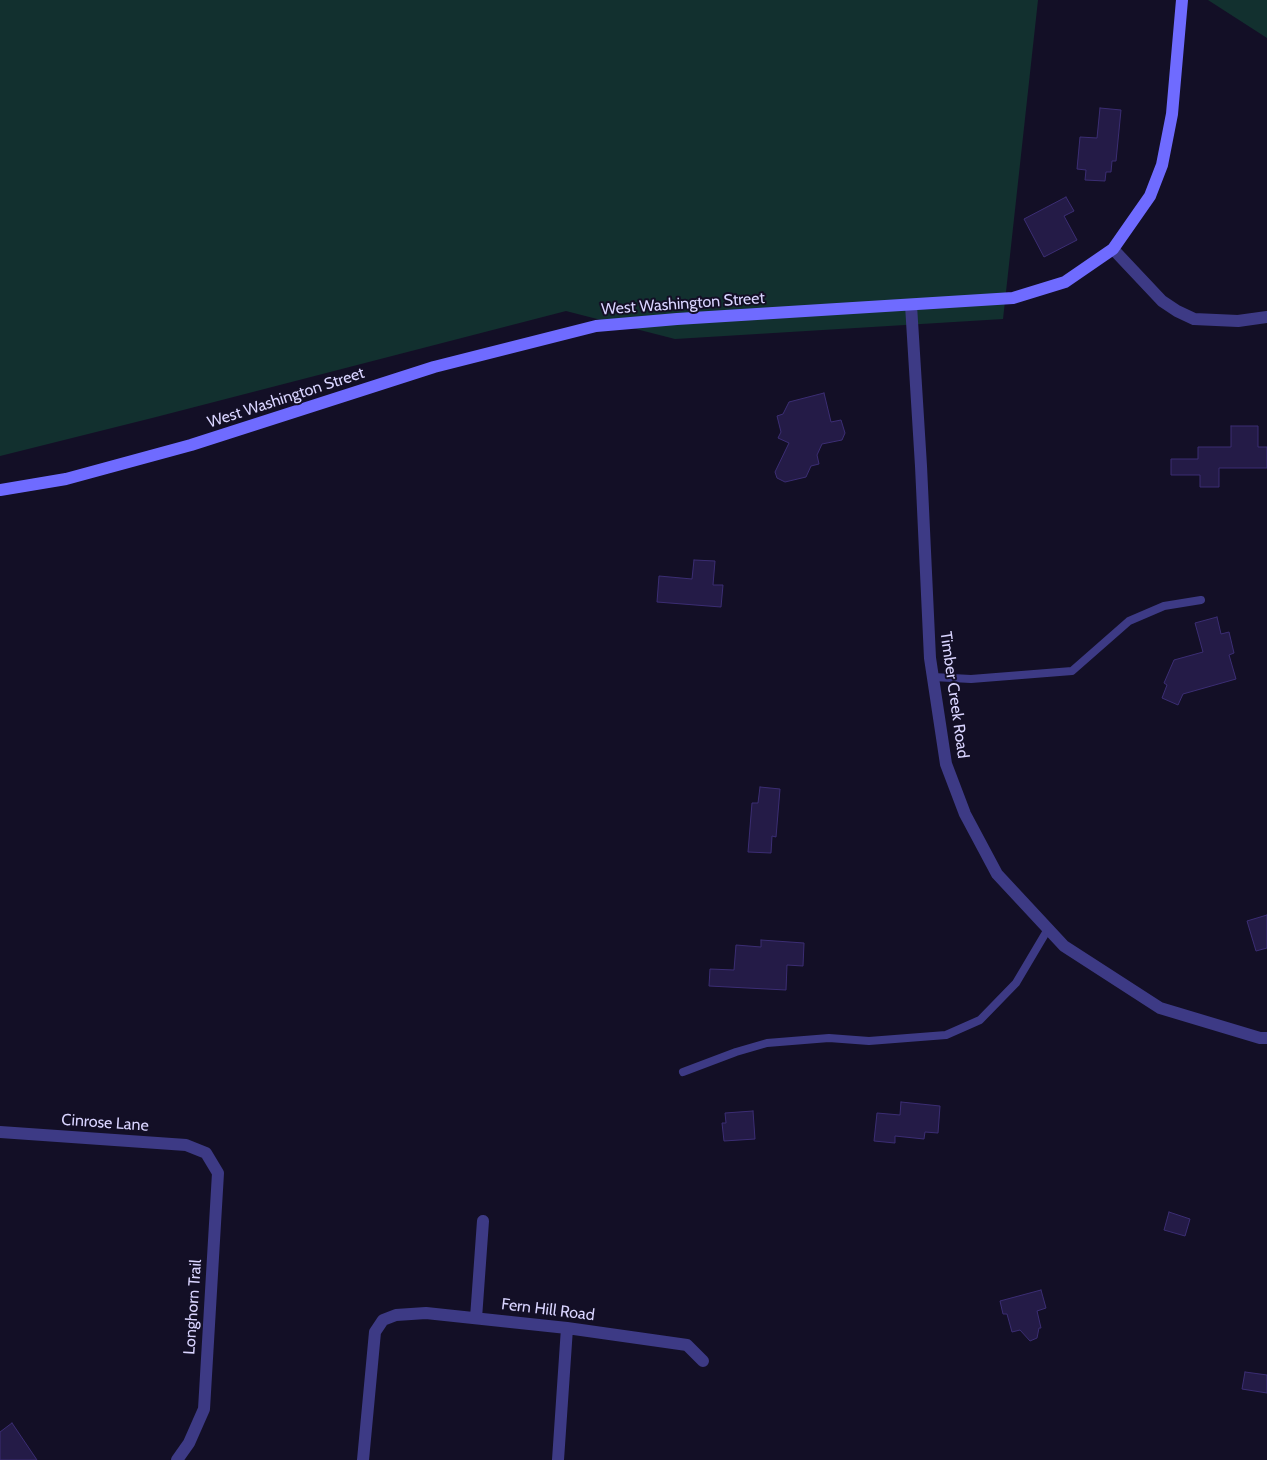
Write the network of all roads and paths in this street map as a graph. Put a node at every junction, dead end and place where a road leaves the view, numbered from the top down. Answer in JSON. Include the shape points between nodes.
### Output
{"nodes":[{"id":1,"x":1182,"y":0,"type":"edge"},
{"id":2,"x":1113,"y":249,"type":"junction"},
{"id":3,"x":911,"y":305,"type":"junction"},
{"id":4,"x":1267,"y":317,"type":"edge"},
{"id":5,"x":0,"y":490,"type":"edge"},
{"id":6,"x":1201,"y":600,"type":"dead end"},
{"id":7,"x":932,"y":677,"type":"junction"},
{"id":8,"x":1048,"y":929,"type":"junction"},
{"id":9,"x":1267,"y":1038,"type":"edge"},
{"id":10,"x":683,"y":1072,"type":"dead end"},
{"id":11,"x":0,"y":1132,"type":"edge"},
{"id":12,"x":206,"y":1153,"type":"joint"},
{"id":13,"x":483,"y":1221,"type":"dead end"},
{"id":14,"x":476,"y":1318,"type":"junction"},
{"id":15,"x":567,"y":1328,"type":"junction"},
{"id":16,"x":703,"y":1361,"type":"dead end"},
{"id":17,"x":177,"y":1460,"type":"edge"},
{"id":18,"x":363,"y":1460,"type":"edge"},
{"id":19,"x":558,"y":1460,"type":"edge"}],
"edges":[{"from":1,"to":2,"type":"street","name":"West Washington Street","via":[[1172,114],[1162,165],[1150,196]]},
{"from":2,"to":3,"type":"street","name":"West Washington Street","via":[[1065,282],[1013,298]]},
{"from":2,"to":4,"type":"street","via":[[1162,301],[1194,319],[1238,321]]},
{"from":3,"to":5,"type":"street","name":"West Washington Street","via":[[596,326],[434,367],[191,445],[66,479]]},
{"from":3,"to":7,"type":"street","name":"Timber Creek Road"},
{"from":6,"to":7,"type":"lane","via":[[1164,606],[1129,621],[1072,671],[971,678]]},
{"from":7,"to":8,"type":"street","name":"Timber Creek Road","via":[[946,764],[965,814],[997,874]]},
{"from":8,"to":9,"type":"street","name":"Timber Creek Road","via":[[1064,946],[1160,1008]]},
{"from":8,"to":10,"type":"lane","via":[[1016,983],[980,1020],[946,1035],[869,1041],[829,1038],[767,1043]]},
{"from":11,"to":12,"type":"street","name":"Cinrose Lane","via":[[186,1145]]},
{"from":12,"to":17,"type":"street","name":"Longhorn Trail","via":[[218,1173],[204,1409],[189,1443]]},
{"from":13,"to":14,"type":"street"},
{"from":14,"to":15,"type":"street","name":"Fern Hill Road"},
{"from":14,"to":18,"type":"street","name":"Fern Hill Road","via":[[426,1313],[396,1315],[383,1320],[375,1332]]},
{"from":15,"to":16,"type":"street","name":"Fern Hill Road","via":[[687,1344]]},
{"from":15,"to":19,"type":"street"}]}
